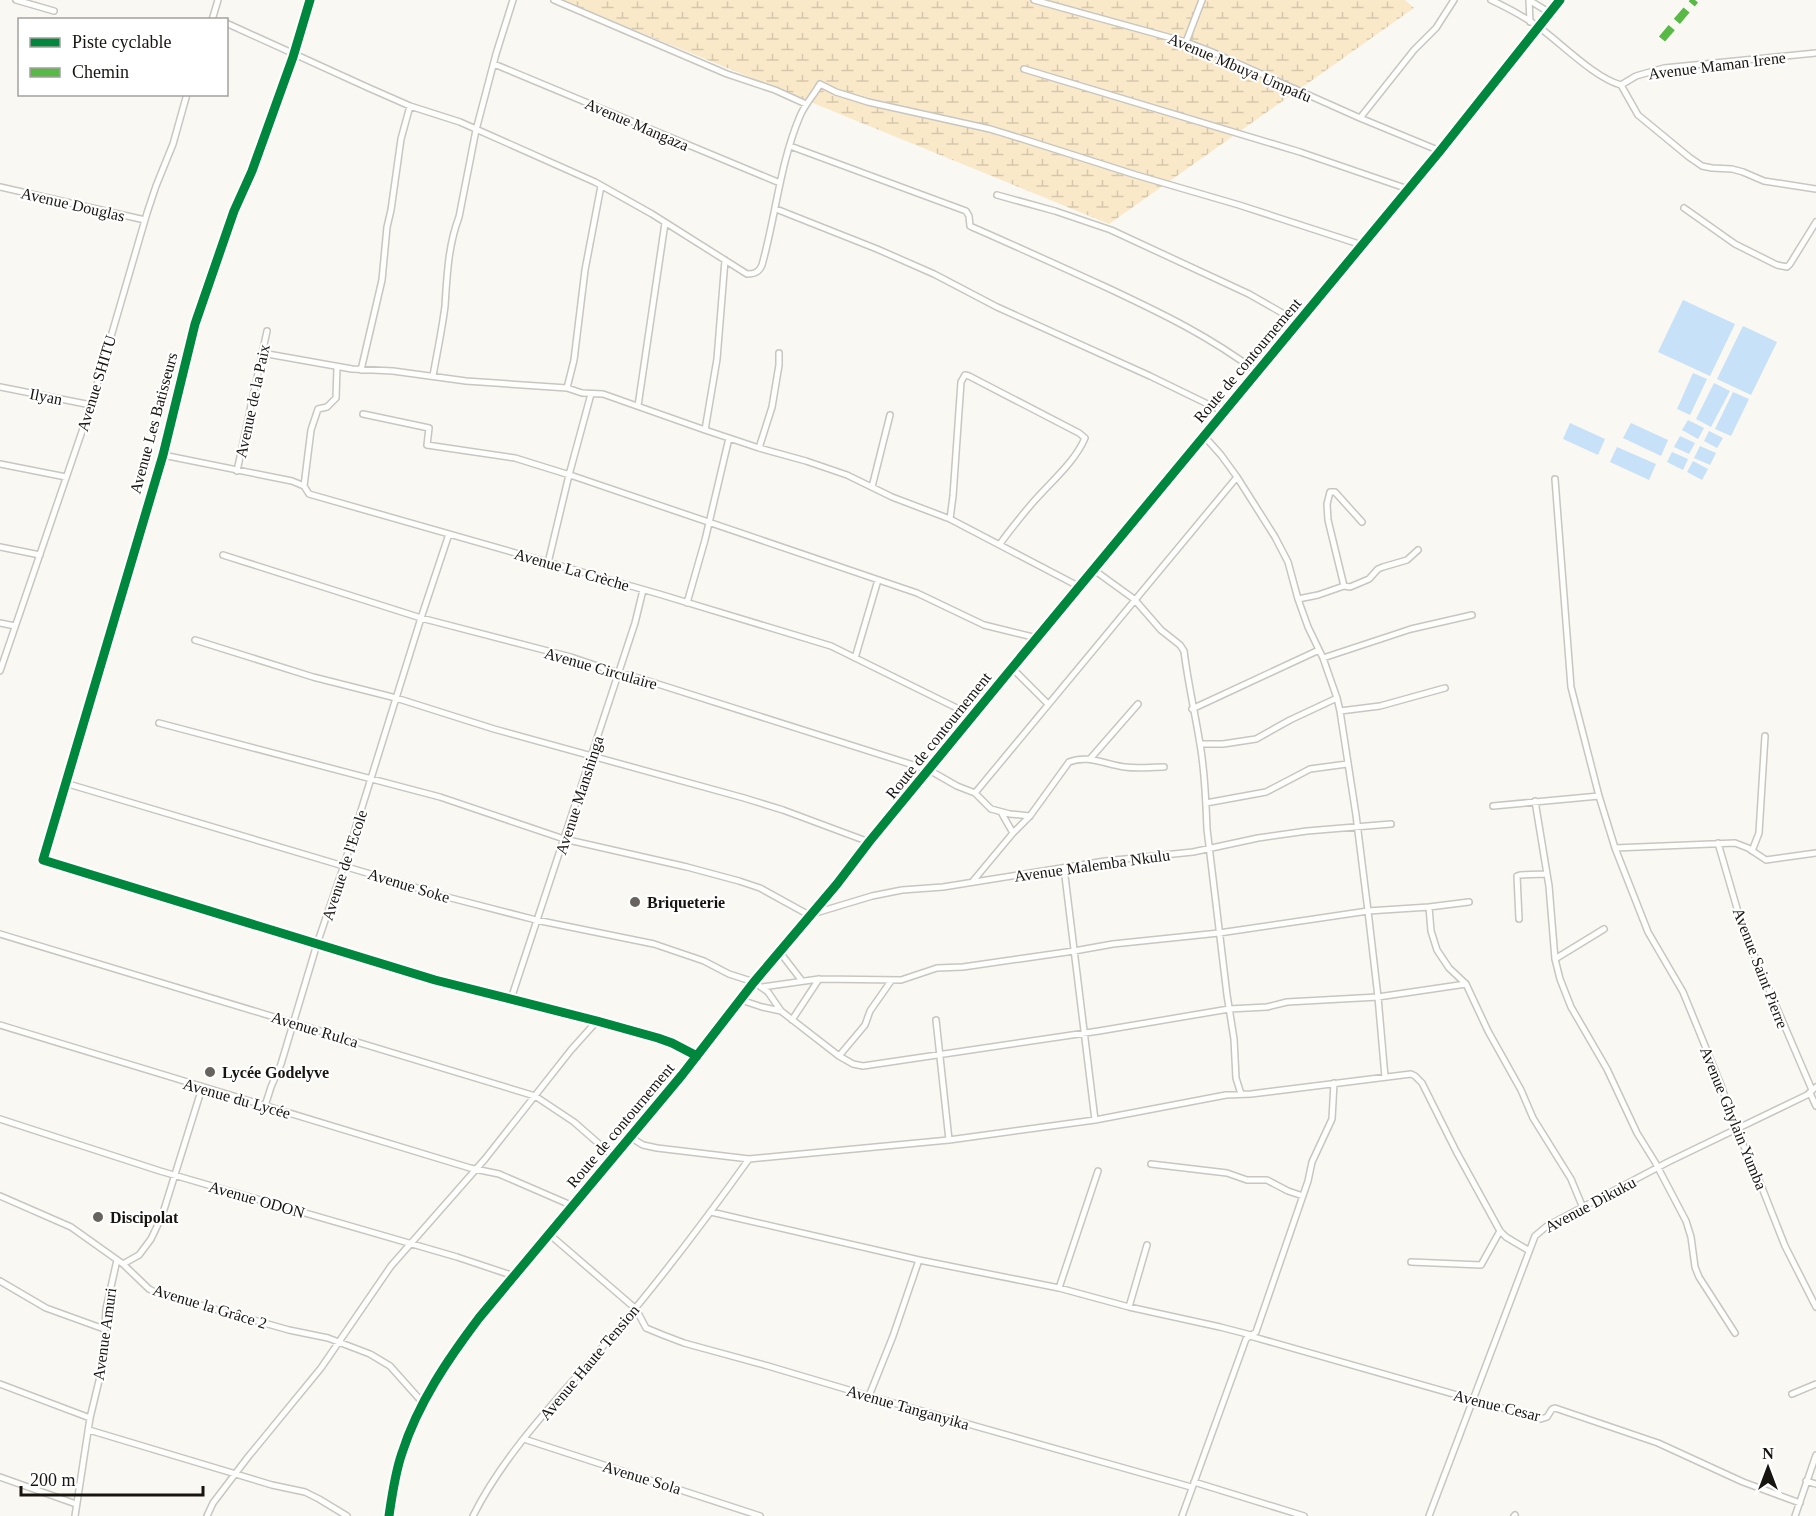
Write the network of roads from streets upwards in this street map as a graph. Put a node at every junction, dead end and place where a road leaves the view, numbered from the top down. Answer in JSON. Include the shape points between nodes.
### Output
{"nodes":[{"id":1,"x":16,"y":0,"type":"edge"},
{"id":2,"x":218,"y":0,"type":"edge"},
{"id":3,"x":310,"y":0,"type":"edge"},
{"id":4,"x":513,"y":0,"type":"edge"},
{"id":5,"x":554,"y":0,"type":"edge"},
{"id":6,"x":1035,"y":0,"type":"edge"},
{"id":7,"x":1202,"y":0,"type":"edge"},
{"id":8,"x":1455,"y":0,"type":"edge"},
{"id":9,"x":1491,"y":0,"type":"edge"},
{"id":10,"x":1529,"y":0,"type":"edge"},
{"id":11,"x":1560,"y":0,"type":"edge"},
{"id":12,"x":54,"y":11,"type":"dead end"},
{"id":13,"x":1550,"y":13,"type":"junction"},
{"id":14,"x":212,"y":18,"type":"edge"},
{"id":15,"x":1530,"y":22,"type":"junction"},
{"id":16,"x":228,"y":24,"type":"edge"},
{"id":17,"x":1538,"y":27,"type":"junction"},
{"id":18,"x":1186,"y":42,"type":"junction"},
{"id":19,"x":1816,"y":53,"type":"edge"},
{"id":20,"x":294,"y":54,"type":"junction"},
{"id":21,"x":494,"y":64,"type":"junction"},
{"id":22,"x":1024,"y":69,"type":"dead end"},
{"id":23,"x":1621,"y":85,"type":"junction"},
{"id":24,"x":186,"y":96,"type":"edge"},
{"id":25,"x":806,"y":104,"type":"junction"},
{"id":26,"x":410,"y":106,"type":"junction"},
{"id":27,"x":1360,"y":118,"type":"junction"},
{"id":28,"x":476,"y":130,"type":"junction"},
{"id":29,"x":790,"y":146,"type":"junction"},
{"id":30,"x":1440,"y":151,"type":"junction"},
{"id":31,"x":780,"y":183,"type":"junction"},
{"id":32,"x":601,"y":186,"type":"junction"},
{"id":33,"x":0,"y":187,"type":"edge"},
{"id":34,"x":1408,"y":189,"type":"junction"},
{"id":35,"x":1816,"y":189,"type":"edge"},
{"id":36,"x":997,"y":195,"type":"dead end"},
{"id":37,"x":1684,"y":208,"type":"dead end"},
{"id":38,"x":776,"y":209,"type":"junction"},
{"id":39,"x":145,"y":220,"type":"junction"},
{"id":40,"x":665,"y":222,"type":"junction"},
{"id":41,"x":1816,"y":222,"type":"edge"},
{"id":42,"x":1362,"y":245,"type":"junction"},
{"id":43,"x":724,"y":260,"type":"junction"},
{"id":44,"x":1298,"y":322,"type":"junction"},
{"id":45,"x":267,"y":331,"type":"dead end"},
{"id":46,"x":262,"y":353,"type":"junction"},
{"id":47,"x":779,"y":353,"type":"dead end"},
{"id":48,"x":337,"y":366,"type":"junction"},
{"id":49,"x":361,"y":369,"type":"junction"},
{"id":50,"x":1257,"y":372,"type":"junction"},
{"id":51,"x":433,"y":376,"type":"junction"},
{"id":52,"x":0,"y":387,"type":"edge"},
{"id":53,"x":567,"y":388,"type":"junction"},
{"id":54,"x":591,"y":394,"type":"junction"},
{"id":55,"x":91,"y":405,"type":"junction"},
{"id":56,"x":638,"y":406,"type":"junction"},
{"id":57,"x":1224,"y":412,"type":"junction"},
{"id":58,"x":363,"y":414,"type":"dead end"},
{"id":59,"x":890,"y":415,"type":"dead end"},
{"id":60,"x":705,"y":430,"type":"junction"},
{"id":61,"x":1204,"y":436,"type":"junction"},
{"id":62,"x":729,"y":438,"type":"junction"},
{"id":63,"x":759,"y":448,"type":"junction"},
{"id":64,"x":162,"y":455,"type":"junction"},
{"id":65,"x":0,"y":464,"type":"edge"},
{"id":66,"x":237,"y":471,"type":"junction"},
{"id":67,"x":569,"y":475,"type":"junction"},
{"id":68,"x":66,"y":477,"type":"junction"},
{"id":69,"x":1237,"y":477,"type":"junction"},
{"id":70,"x":1555,"y":479,"type":"dead end"},
{"id":71,"x":304,"y":486,"type":"junction"},
{"id":72,"x":872,"y":487,"type":"junction"},
{"id":73,"x":950,"y":519,"type":"junction"},
{"id":74,"x":1362,"y":522,"type":"dead end"},
{"id":75,"x":709,"y":523,"type":"junction"},
{"id":76,"x":448,"y":534,"type":"junction"},
{"id":77,"x":1000,"y":544,"type":"junction"},
{"id":78,"x":0,"y":547,"type":"edge"},
{"id":79,"x":1418,"y":550,"type":"dead end"},
{"id":80,"x":40,"y":555,"type":"junction"},
{"id":81,"x":223,"y":555,"type":"dead end"},
{"id":82,"x":548,"y":562,"type":"junction"},
{"id":83,"x":1094,"y":570,"type":"junction"},
{"id":84,"x":878,"y":580,"type":"junction"},
{"id":85,"x":1344,"y":586,"type":"junction"},
{"id":86,"x":1080,"y":587,"type":"junction"},
{"id":87,"x":643,"y":590,"type":"junction"},
{"id":88,"x":1134,"y":599,"type":"junction"},
{"id":89,"x":1298,"y":599,"type":"junction"},
{"id":90,"x":687,"y":603,"type":"junction"},
{"id":91,"x":1472,"y":615,"type":"dead end"},
{"id":92,"x":421,"y":618,"type":"junction"},
{"id":93,"x":0,"y":623,"type":"edge"},
{"id":94,"x":15,"y":626,"type":"junction"},
{"id":95,"x":1037,"y":638,"type":"junction"},
{"id":96,"x":195,"y":640,"type":"dead end"},
{"id":97,"x":1319,"y":650,"type":"junction"},
{"id":98,"x":855,"y":658,"type":"junction"},
{"id":99,"x":1323,"y":658,"type":"junction"},
{"id":100,"x":1012,"y":668,"type":"junction"},
{"id":101,"x":0,"y":671,"type":"edge"},
{"id":102,"x":618,"y":673,"type":"junction"},
{"id":103,"x":1445,"y":688,"type":"dead end"},
{"id":104,"x":396,"y":698,"type":"junction"},
{"id":105,"x":1337,"y":698,"type":"junction"},
{"id":106,"x":1048,"y":704,"type":"junction"},
{"id":107,"x":1138,"y":704,"type":"dead end"},
{"id":108,"x":1192,"y":709,"type":"junction"},
{"id":109,"x":1340,"y":711,"type":"junction"},
{"id":110,"x":973,"y":716,"type":"junction"},
{"id":111,"x":159,"y":723,"type":"dead end"},
{"id":112,"x":1766,"y":736,"type":"dead end"},
{"id":113,"x":1200,"y":744,"type":"junction"},
{"id":114,"x":591,"y":756,"type":"junction"},
{"id":115,"x":1090,"y":759,"type":"junction"},
{"id":116,"x":1347,"y":764,"type":"junction"},
{"id":117,"x":1164,"y":767,"type":"dead end"},
{"id":118,"x":929,"y":770,"type":"junction"},
{"id":119,"x":371,"y":780,"type":"junction"},
{"id":120,"x":65,"y":783,"type":"junction"},
{"id":121,"x":975,"y":793,"type":"junction"},
{"id":122,"x":1599,"y":796,"type":"junction"},
{"id":123,"x":1535,"y":801,"type":"junction"},
{"id":124,"x":1206,"y":802,"type":"junction"},
{"id":125,"x":1493,"y":806,"type":"dead end"},
{"id":126,"x":1000,"y":812,"type":"junction"},
{"id":127,"x":1030,"y":816,"type":"junction"},
{"id":128,"x":1391,"y":824,"type":"dead end"},
{"id":129,"x":1357,"y":827,"type":"junction"},
{"id":130,"x":1013,"y":833,"type":"junction"},
{"id":131,"x":564,"y":839,"type":"junction"},
{"id":132,"x":869,"y":842,"type":"junction"},
{"id":133,"x":1718,"y":843,"type":"junction"},
{"id":134,"x":1210,"y":848,"type":"junction"},
{"id":135,"x":1615,"y":848,"type":"junction"},
{"id":136,"x":1752,"y":851,"type":"junction"},
{"id":137,"x":1816,"y":853,"type":"edge"},
{"id":138,"x":344,"y":865,"type":"junction"},
{"id":139,"x":1064,"y":868,"type":"junction"},
{"id":140,"x":1547,"y":874,"type":"junction"},
{"id":141,"x":973,"y":881,"type":"junction"},
{"id":142,"x":1469,"y":902,"type":"dead end"},
{"id":143,"x":1429,"y":907,"type":"junction"},
{"id":144,"x":1368,"y":911,"type":"junction"},
{"id":145,"x":809,"y":915,"type":"junction"},
{"id":146,"x":1519,"y":919,"type":"dead end"},
{"id":147,"x":536,"y":920,"type":"junction"},
{"id":148,"x":1604,"y":929,"type":"dead end"},
{"id":149,"x":1220,"y":933,"type":"junction"},
{"id":150,"x":0,"y":934,"type":"edge"},
{"id":151,"x":317,"y":944,"type":"junction"},
{"id":152,"x":779,"y":951,"type":"junction"},
{"id":153,"x":1074,"y":951,"type":"junction"},
{"id":154,"x":1556,"y":959,"type":"junction"},
{"id":155,"x":819,"y":979,"type":"junction"},
{"id":156,"x":802,"y":981,"type":"junction"},
{"id":157,"x":891,"y":981,"type":"junction"},
{"id":158,"x":754,"y":982,"type":"junction"},
{"id":159,"x":1466,"y":984,"type":"junction"},
{"id":160,"x":762,"y":987,"type":"junction"},
{"id":161,"x":1378,"y":997,"type":"junction"},
{"id":162,"x":511,"y":999,"type":"junction"},
{"id":163,"x":741,"y":1000,"type":"junction"},
{"id":164,"x":1229,"y":1009,"type":"junction"},
{"id":165,"x":781,"y":1011,"type":"junction"},
{"id":166,"x":792,"y":1020,"type":"junction"},
{"id":167,"x":936,"y":1020,"type":"dead end"},
{"id":168,"x":597,"y":1021,"type":"junction"},
{"id":169,"x":294,"y":1023,"type":"junction"},
{"id":170,"x":0,"y":1025,"type":"edge"},
{"id":171,"x":1086,"y":1033,"type":"junction"},
{"id":172,"x":939,"y":1055,"type":"junction"},
{"id":173,"x":697,"y":1056,"type":"junction"},
{"id":174,"x":839,"y":1056,"type":"junction"},
{"id":175,"x":1385,"y":1077,"type":"junction"},
{"id":176,"x":1334,"y":1083,"type":"junction"},
{"id":177,"x":202,"y":1088,"type":"junction"},
{"id":178,"x":1812,"y":1090,"type":"edge"},
{"id":179,"x":1241,"y":1094,"type":"junction"},
{"id":180,"x":535,"y":1096,"type":"junction"},
{"id":181,"x":265,"y":1106,"type":"junction"},
{"id":182,"x":1816,"y":1106,"type":"edge"},
{"id":183,"x":0,"y":1119,"type":"edge"},
{"id":184,"x":1095,"y":1120,"type":"junction"},
{"id":185,"x":1736,"y":1129,"type":"junction"},
{"id":186,"x":630,"y":1137,"type":"junction"},
{"id":187,"x":949,"y":1140,"type":"junction"},
{"id":188,"x":614,"y":1157,"type":"junction"},
{"id":189,"x":749,"y":1159,"type":"junction"},
{"id":190,"x":1151,"y":1164,"type":"dead end"},
{"id":191,"x":1658,"y":1167,"type":"junction"},
{"id":192,"x":475,"y":1169,"type":"junction"},
{"id":193,"x":1098,"y":1171,"type":"dead end"},
{"id":194,"x":175,"y":1175,"type":"junction"},
{"id":195,"x":0,"y":1196,"type":"edge"},
{"id":196,"x":1303,"y":1197,"type":"junction"},
{"id":197,"x":573,"y":1206,"type":"junction"},
{"id":198,"x":1583,"y":1208,"type":"junction"},
{"id":199,"x":711,"y":1212,"type":"junction"},
{"id":200,"x":1500,"y":1231,"type":"junction"},
{"id":201,"x":549,"y":1234,"type":"junction"},
{"id":202,"x":410,"y":1244,"type":"junction"},
{"id":203,"x":1147,"y":1245,"type":"dead end"},
{"id":204,"x":1528,"y":1250,"type":"junction"},
{"id":205,"x":117,"y":1260,"type":"junction"},
{"id":206,"x":919,"y":1260,"type":"junction"},
{"id":207,"x":1411,"y":1262,"type":"dead end"},
{"id":208,"x":123,"y":1264,"type":"junction"},
{"id":209,"x":514,"y":1276,"type":"junction"},
{"id":210,"x":0,"y":1281,"type":"edge"},
{"id":211,"x":1059,"y":1288,"type":"junction"},
{"id":212,"x":1129,"y":1306,"type":"junction"},
{"id":213,"x":1816,"y":1307,"type":"edge"},
{"id":214,"x":636,"y":1309,"type":"junction"},
{"id":215,"x":104,"y":1329,"type":"junction"},
{"id":216,"x":1735,"y":1333,"type":"dead end"},
{"id":217,"x":1251,"y":1336,"type":"junction"},
{"id":218,"x":339,"y":1342,"type":"junction"},
{"id":219,"x":0,"y":1384,"type":"edge"},
{"id":220,"x":1816,"y":1384,"type":"edge"},
{"id":221,"x":1792,"y":1394,"type":"dead end"},
{"id":222,"x":868,"y":1396,"type":"junction"},
{"id":223,"x":1474,"y":1400,"type":"junction"},
{"id":224,"x":423,"y":1403,"type":"junction"},
{"id":225,"x":90,"y":1418,"type":"junction"},
{"id":226,"x":89,"y":1430,"type":"junction"},
{"id":227,"x":524,"y":1439,"type":"junction"},
{"id":228,"x":1816,"y":1455,"type":"edge"},
{"id":229,"x":235,"y":1474,"type":"junction"},
{"id":230,"x":0,"y":1477,"type":"edge"},
{"id":231,"x":1806,"y":1481,"type":"junction"},
{"id":232,"x":1816,"y":1484,"type":"edge"},
{"id":233,"x":1192,"y":1485,"type":"junction"},
{"id":234,"x":1800,"y":1503,"type":"junction"},
{"id":235,"x":76,"y":1504,"type":"junction"},
{"id":236,"x":75,"y":1516,"type":"edge"},
{"id":237,"x":207,"y":1516,"type":"edge"},
{"id":238,"x":347,"y":1516,"type":"edge"},
{"id":239,"x":389,"y":1516,"type":"edge"},
{"id":240,"x":473,"y":1516,"type":"edge"},
{"id":241,"x":760,"y":1516,"type":"edge"},
{"id":242,"x":1182,"y":1516,"type":"edge"},
{"id":243,"x":1304,"y":1516,"type":"edge"},
{"id":244,"x":1429,"y":1516,"type":"edge"},
{"id":245,"x":1795,"y":1516,"type":"edge"}],
"edges":[{"from":1,"to":12,"type":"street"},
{"from":2,"to":14,"type":"street"},
{"from":3,"to":20,"type":"street","name":"Avenue Les Batisseurs"},
{"from":4,"to":21,"type":"street"},
{"from":5,"to":25,"type":"street"},
{"from":6,"to":18,"type":"street","name":"Avenue Mbuya Umpafu"},
{"from":7,"to":18,"type":"street"},
{"from":8,"to":27,"type":"street"},
{"from":9,"to":15,"type":"street"},
{"from":10,"to":13,"type":"street"},
{"from":10,"to":15,"type":"street"},
{"from":11,"to":13,"type":"street","name":"Route de contournement"},
{"from":13,"to":17,"type":"street","name":"Route de contournement"},
{"from":15,"to":17,"type":"street"},
{"from":16,"to":20,"type":"street"},
{"from":17,"to":23,"type":"street","via":[[1593,70]]},
{"from":17,"to":30,"type":"street","name":"Route de contournement"},
{"from":18,"to":27,"type":"street","name":"Avenue Mbuya Umpafu"},
{"from":19,"to":23,"type":"street","name":"Avenue Maman Irene","via":[[1664,68]]},
{"from":20,"to":26,"type":"street"},
{"from":20,"to":64,"type":"street","name":"Avenue Les Batisseurs","via":[[195,324]]},
{"from":21,"to":28,"type":"street"},
{"from":21,"to":31,"type":"street","name":"Avenue Mangaza"},
{"from":22,"to":34,"type":"street","via":[[1300,152]]},
{"from":23,"to":35,"type":"street","via":[[1638,115],[1702,166]]},
{"from":24,"to":39,"type":"street","name":"Avenue SHITU"},
{"from":25,"to":29,"type":"street"},
{"from":25,"to":42,"type":"street","via":[[820,84],[868,102],[990,129]]},
{"from":26,"to":28,"type":"street"},
{"from":26,"to":49,"type":"street","via":[[401,139],[382,280]]},
{"from":27,"to":30,"type":"street","name":"Avenue Mbuya Umpafu"},
{"from":28,"to":32,"type":"street"},
{"from":28,"to":51,"type":"street","via":[[454,230]]},
{"from":29,"to":31,"type":"street"},
{"from":29,"to":50,"type":"street","via":[[966,212],[970,226],[1173,319]]},
{"from":30,"to":34,"type":"street","name":"Route de contournement"},
{"from":31,"to":38,"type":"street"},
{"from":32,"to":40,"type":"street"},
{"from":32,"to":53,"type":"street"},
{"from":33,"to":39,"type":"street","name":"Avenue Douglas"},
{"from":34,"to":42,"type":"street","name":"Route de contournement"},
{"from":36,"to":44,"type":"street","via":[[1111,230],[1249,294]]},
{"from":37,"to":41,"type":"street","via":[[1735,244],[1784,267],[1790,264]]},
{"from":38,"to":43,"type":"street","via":[[759,271],[747,273]]},
{"from":38,"to":57,"type":"street","via":[[934,274]]},
{"from":39,"to":55,"type":"street","name":"Avenue SHITU"},
{"from":40,"to":43,"type":"street"},
{"from":40,"to":56,"type":"street"},
{"from":42,"to":44,"type":"street","name":"Route de contournement"},
{"from":43,"to":60,"type":"street","via":[[717,359]]},
{"from":44,"to":50,"type":"street","name":"Route de contournement"},
{"from":45,"to":46,"type":"street","name":"Avenue de la Paix"},
{"from":46,"to":48,"type":"street"},
{"from":46,"to":66,"type":"street","name":"Avenue de la Paix"},
{"from":47,"to":63,"type":"street","via":[[772,408]]},
{"from":48,"to":49,"type":"street"},
{"from":48,"to":71,"type":"street","via":[[336,398],[318,409],[311,430]]},
{"from":49,"to":51,"type":"street"},
{"from":50,"to":57,"type":"street","name":"Route de contournement"},
{"from":51,"to":53,"type":"street"},
{"from":52,"to":55,"type":"street","name":"Ilyan"},
{"from":53,"to":54,"type":"street"},
{"from":54,"to":56,"type":"street"},
{"from":54,"to":67,"type":"street"},
{"from":55,"to":68,"type":"street","name":"Avenue SHITU"},
{"from":56,"to":60,"type":"street"},
{"from":57,"to":61,"type":"street","name":"Route de contournement"},
{"from":58,"to":67,"type":"street","via":[[429,428],[427,446],[515,458]]},
{"from":59,"to":72,"type":"street"},
{"from":60,"to":62,"type":"street"},
{"from":61,"to":69,"type":"street"},
{"from":61,"to":83,"type":"street","name":"Route de contournement"},
{"from":62,"to":63,"type":"street"},
{"from":62,"to":75,"type":"street"},
{"from":63,"to":72,"type":"street","via":[[847,475]]},
{"from":64,"to":66,"type":"street","name":"Avenue La Crèche"},
{"from":64,"to":120,"type":"street","name":"Avenue Les Batisseurs"},
{"from":65,"to":68,"type":"street"},
{"from":66,"to":71,"type":"street","name":"Avenue La Crèche"},
{"from":67,"to":75,"type":"street"},
{"from":67,"to":82,"type":"street"},
{"from":68,"to":80,"type":"street","name":"Avenue SHITU"},
{"from":69,"to":88,"type":"street"},
{"from":69,"to":89,"type":"street","via":[[1275,537]]},
{"from":70,"to":122,"type":"street","name":"Avenue Ghylain Yumba","via":[[1571,687]]},
{"from":71,"to":76,"type":"street","name":"Avenue La Crèche","via":[[309,494]]},
{"from":72,"to":73,"type":"street"},
{"from":73,"to":77,"type":"street"},
{"from":73,"to":77,"type":"street","via":[[961,382],[965,375],[1085,438]]},
{"from":74,"to":85,"type":"street","via":[[1335,492],[1330,492],[1328,520]]},
{"from":75,"to":84,"type":"street"},
{"from":75,"to":90,"type":"street"},
{"from":76,"to":82,"type":"street","name":"Avenue La Crèche"},
{"from":76,"to":92,"type":"street","name":"Avenue de l'Ecole"},
{"from":77,"to":86,"type":"street"},
{"from":78,"to":80,"type":"street"},
{"from":79,"to":85,"type":"street","via":[[1407,560],[1378,569],[1369,579]]},
{"from":80,"to":94,"type":"street","name":"Avenue SHITU"},
{"from":81,"to":92,"type":"street","name":"Avenue Circulaire"},
{"from":82,"to":87,"type":"street","name":"Avenue La Crèche"},
{"from":83,"to":86,"type":"street","name":"Route de contournement"},
{"from":83,"to":88,"type":"street"},
{"from":84,"to":95,"type":"street","via":[[917,593],[984,625]]},
{"from":84,"to":98,"type":"street"},
{"from":85,"to":89,"type":"street"},
{"from":86,"to":95,"type":"street","name":"Route de contournement"},
{"from":87,"to":90,"type":"street","name":"Avenue La Crèche"},
{"from":87,"to":102,"type":"street","name":"Avenue Manshinga"},
{"from":88,"to":106,"type":"street"},
{"from":88,"to":108,"type":"street","via":[[1182,647]]},
{"from":89,"to":97,"type":"street"},
{"from":90,"to":98,"type":"street","name":"Avenue La Crèche","via":[[831,646]]},
{"from":91,"to":99,"type":"street","via":[[1411,629]]},
{"from":92,"to":102,"type":"street","name":"Avenue Circulaire"},
{"from":92,"to":104,"type":"street","name":"Avenue de l'Ecole"},
{"from":93,"to":94,"type":"street"},
{"from":94,"to":101,"type":"street","name":"Avenue SHITU"},
{"from":95,"to":100,"type":"street","name":"Route de contournement"},
{"from":96,"to":104,"type":"street"},
{"from":97,"to":99,"type":"street"},
{"from":97,"to":108,"type":"street"},
{"from":98,"to":110,"type":"street","name":"Avenue La Crèche"},
{"from":99,"to":105,"type":"street"},
{"from":100,"to":106,"type":"street"},
{"from":100,"to":110,"type":"street","name":"Route de contournement"},
{"from":102,"to":114,"type":"street","name":"Avenue Manshinga"},
{"from":102,"to":118,"type":"street","name":"Avenue Circulaire"},
{"from":103,"to":109,"type":"street","via":[[1380,706]]},
{"from":104,"to":114,"type":"street"},
{"from":104,"to":119,"type":"street","name":"Avenue de l'Ecole"},
{"from":105,"to":109,"type":"street"},
{"from":105,"to":113,"type":"street","via":[[1256,739]]},
{"from":106,"to":121,"type":"street"},
{"from":107,"to":115,"type":"street"},
{"from":108,"to":113,"type":"street"},
{"from":109,"to":116,"type":"street"},
{"from":110,"to":118,"type":"street","name":"Route de contournement"},
{"from":111,"to":119,"type":"street"},
{"from":112,"to":136,"type":"street","via":[[1759,833]]},
{"from":113,"to":124,"type":"street"},
{"from":114,"to":131,"type":"street","name":"Avenue Manshinga"},
{"from":114,"to":132,"type":"street","via":[[744,798]]},
{"from":115,"to":117,"type":"street","via":[[1128,768]]},
{"from":115,"to":127,"type":"street","via":[[1069,762]]},
{"from":116,"to":124,"type":"street","via":[[1310,769],[1266,792]]},
{"from":116,"to":129,"type":"street"},
{"from":118,"to":121,"type":"street","name":"Avenue Circulaire"},
{"from":118,"to":132,"type":"street","name":"Route de contournement"},
{"from":119,"to":131,"type":"street","via":[[440,797]]},
{"from":119,"to":138,"type":"street","name":"Avenue de l'Ecole"},
{"from":120,"to":138,"type":"street","name":"Avenue Soke"},
{"from":120,"to":151,"type":"street","name":"Avenue Les Batisseurs","via":[[43,860]]},
{"from":121,"to":126,"type":"street"},
{"from":122,"to":123,"type":"street"},
{"from":122,"to":135,"type":"street","name":"Avenue Ghylain Yumba"},
{"from":123,"to":125,"type":"street"},
{"from":123,"to":140,"type":"street"},
{"from":124,"to":134,"type":"street"},
{"from":126,"to":127,"type":"street"},
{"from":126,"to":130,"type":"street"},
{"from":127,"to":130,"type":"street"},
{"from":128,"to":129,"type":"street","name":"Avenue Malemba Nkulu"},
{"from":129,"to":134,"type":"street","name":"Avenue Malemba Nkulu","via":[[1307,831]]},
{"from":129,"to":144,"type":"street"},
{"from":130,"to":141,"type":"street"},
{"from":131,"to":145,"type":"street","via":[[739,880]]},
{"from":131,"to":147,"type":"street","name":"Avenue Manshinga"},
{"from":132,"to":145,"type":"street","name":"Route de contournement"},
{"from":133,"to":135,"type":"street"},
{"from":133,"to":136,"type":"street","via":[[1735,843]]},
{"from":133,"to":178,"type":"street","name":"Avenue Saint Pierre","via":[[1743,929]]},
{"from":134,"to":139,"type":"street","name":"Avenue Malemba Nkulu"},
{"from":134,"to":149,"type":"street"},
{"from":135,"to":185,"type":"street","name":"Avenue Ghylain Yumba","via":[[1648,932],[1683,992]]},
{"from":136,"to":137,"type":"street","via":[[1766,860]]},
{"from":138,"to":147,"type":"street","name":"Avenue Soke"},
{"from":138,"to":151,"type":"street","name":"Avenue de l'Ecole"},
{"from":139,"to":141,"type":"street","name":"Avenue Malemba Nkulu"},
{"from":139,"to":153,"type":"street"},
{"from":140,"to":146,"type":"street","via":[[1517,876]]},
{"from":140,"to":154,"type":"street"},
{"from":141,"to":145,"type":"street","name":"Avenue Malemba Nkulu","via":[[872,896]]},
{"from":142,"to":143,"type":"street"},
{"from":143,"to":144,"type":"street"},
{"from":143,"to":159,"type":"street","via":[[1434,944],[1449,968]]},
{"from":144,"to":149,"type":"street"},
{"from":144,"to":161,"type":"street"},
{"from":145,"to":152,"type":"street","name":"Route de contournement"},
{"from":147,"to":158,"type":"street","name":"Avenue Soke","via":[[654,944]]},
{"from":147,"to":162,"type":"street","name":"Avenue Manshinga"},
{"from":148,"to":154,"type":"street"},
{"from":149,"to":153,"type":"street"},
{"from":149,"to":164,"type":"street"},
{"from":150,"to":169,"type":"street","name":"Avenue Rulca"},
{"from":151,"to":162,"type":"street"},
{"from":151,"to":169,"type":"street","name":"Avenue de l'Ecole"},
{"from":152,"to":156,"type":"street"},
{"from":152,"to":158,"type":"street","name":"Route de contournement"},
{"from":153,"to":157,"type":"street","via":[[937,968]]},
{"from":153,"to":171,"type":"street"},
{"from":154,"to":191,"type":"street","via":[[1571,1007]]},
{"from":155,"to":156,"type":"street"},
{"from":155,"to":157,"type":"street"},
{"from":155,"to":166,"type":"street"},
{"from":156,"to":160,"type":"street"},
{"from":157,"to":174,"type":"street","via":[[865,1025]]},
{"from":158,"to":160,"type":"street","name":"Avenue Soke"},
{"from":158,"to":163,"type":"street","name":"Route de contournement"},
{"from":159,"to":161,"type":"street"},
{"from":159,"to":198,"type":"street"},
{"from":160,"to":165,"type":"street","name":"Avenue Soke"},
{"from":161,"to":164,"type":"street"},
{"from":161,"to":175,"type":"street"},
{"from":162,"to":168,"type":"street"},
{"from":163,"to":165,"type":"street"},
{"from":163,"to":173,"type":"street","name":"Route de contournement"},
{"from":164,"to":171,"type":"street"},
{"from":164,"to":179,"type":"street"},
{"from":165,"to":166,"type":"street"},
{"from":166,"to":174,"type":"street"},
{"from":167,"to":172,"type":"street"},
{"from":168,"to":173,"type":"street","via":[[672,1042]]},
{"from":168,"to":180,"type":"street"},
{"from":169,"to":180,"type":"street","name":"Avenue Rulca"},
{"from":169,"to":181,"type":"street","name":"Avenue de l'Ecole"},
{"from":170,"to":177,"type":"street","name":"Avenue du Lycée"},
{"from":171,"to":172,"type":"street"},
{"from":171,"to":184,"type":"street"},
{"from":172,"to":174,"type":"street","via":[[863,1066]]},
{"from":172,"to":187,"type":"street"},
{"from":173,"to":186,"type":"street","name":"Route de contournement"},
{"from":175,"to":176,"type":"street"},
{"from":175,"to":200,"type":"street","via":[[1411,1074],[1422,1083]]},
{"from":176,"to":179,"type":"street"},
{"from":176,"to":196,"type":"street","via":[[1332,1119],[1312,1162]]},
{"from":177,"to":181,"type":"street","name":"Avenue du Lycée"},
{"from":177,"to":194,"type":"street"},
{"from":178,"to":182,"type":"street","name":"Avenue Saint Pierre"},
{"from":178,"to":185,"type":"street","name":"Avenue Dikuku"},
{"from":179,"to":184,"type":"street"},
{"from":180,"to":188,"type":"street","name":"Avenue Rulca","via":[[574,1122]]},
{"from":180,"to":192,"type":"street"},
{"from":181,"to":192,"type":"street","name":"Avenue du Lycée"},
{"from":183,"to":194,"type":"street","name":"Avenue ODON"},
{"from":184,"to":187,"type":"street"},
{"from":185,"to":191,"type":"street","name":"Avenue Dikuku"},
{"from":185,"to":213,"type":"street","name":"Avenue Ghylain Yumba","via":[[1789,1256]]},
{"from":186,"to":188,"type":"street","name":"Route de contournement"},
{"from":186,"to":189,"type":"street","via":[[657,1148]]},
{"from":187,"to":189,"type":"street"},
{"from":188,"to":197,"type":"street","name":"Route de contournement"},
{"from":189,"to":199,"type":"street","name":"Avenue Haute Tension"},
{"from":190,"to":196,"type":"street","via":[[1267,1180]]},
{"from":191,"to":198,"type":"street","name":"Avenue Dikuku"},
{"from":191,"to":216,"type":"street","via":[[1688,1226],[1696,1272]]},
{"from":192,"to":197,"type":"street","name":"Avenue du Lycée","via":[[499,1174]]},
{"from":192,"to":202,"type":"street"},
{"from":193,"to":211,"type":"street"},
{"from":194,"to":202,"type":"street","name":"Avenue ODON"},
{"from":194,"to":208,"type":"street","via":[[151,1239],[139,1255]]},
{"from":195,"to":205,"type":"street","name":"Avenue la Grâce 2","via":[[71,1227]]},
{"from":196,"to":217,"type":"street","via":[[1256,1332]]},
{"from":197,"to":201,"type":"street","name":"Route de contournement"},
{"from":198,"to":204,"type":"street","name":"Avenue Dikuku","via":[[1538,1232]]},
{"from":199,"to":206,"type":"street","name":"Avenue Cesar"},
{"from":199,"to":214,"type":"street","name":"Avenue Haute Tension"},
{"from":200,"to":204,"type":"street"},
{"from":200,"to":207,"type":"street","via":[[1480,1265]]},
{"from":201,"to":209,"type":"street","name":"Route de contournement"},
{"from":201,"to":214,"type":"street","name":"Avenue Tanganyika"},
{"from":202,"to":209,"type":"street","name":"Avenue ODON"},
{"from":202,"to":218,"type":"street"},
{"from":203,"to":212,"type":"street"},
{"from":204,"to":223,"type":"street","name":"Avenue Dikuku"},
{"from":205,"to":208,"type":"street","name":"Avenue la Grâce 2"},
{"from":205,"to":215,"type":"street","name":"Avenue Amuri"},
{"from":206,"to":211,"type":"street","name":"Avenue Cesar"},
{"from":206,"to":222,"type":"street"},
{"from":208,"to":218,"type":"street","name":"Avenue la Grâce 2","via":[[157,1293]]},
{"from":209,"to":224,"type":"street","name":"Route de contournement","via":[[448,1360]]},
{"from":210,"to":215,"type":"street","via":[[46,1308]]},
{"from":211,"to":212,"type":"street","name":"Avenue Cesar"},
{"from":212,"to":217,"type":"street","name":"Avenue Cesar"},
{"from":214,"to":222,"type":"street","name":"Avenue Tanganyika","via":[[646,1328],[673,1339]]},
{"from":214,"to":227,"type":"street","name":"Avenue Haute Tension"},
{"from":215,"to":225,"type":"street","name":"Avenue Amuri","via":[[103,1364]]},
{"from":217,"to":223,"type":"street","name":"Avenue Cesar"},
{"from":217,"to":233,"type":"street","via":[[1246,1339]]},
{"from":218,"to":224,"type":"street","name":"Avenue la Grâce 2","via":[[390,1366]]},
{"from":218,"to":229,"type":"street"},
{"from":219,"to":225,"type":"street"},
{"from":220,"to":221,"type":"street"},
{"from":222,"to":233,"type":"street","name":"Avenue Tanganyika"},
{"from":223,"to":234,"type":"street","name":"Avenue Cesar","via":[[1542,1419],[1556,1408],[1664,1445],[1743,1482]]},
{"from":223,"to":244,"type":"street","name":"Avenue Dikuku"},
{"from":224,"to":239,"type":"street","name":"Route de contournement","via":[[402,1453]]},
{"from":225,"to":226,"type":"street","name":"Avenue Amuri"},
{"from":226,"to":229,"type":"street"},
{"from":226,"to":235,"type":"street","name":"Avenue Amuri"},
{"from":227,"to":240,"type":"street","name":"Avenue Haute Tension"},
{"from":227,"to":241,"type":"street","name":"Avenue Sola"},
{"from":228,"to":231,"type":"street"},
{"from":229,"to":237,"type":"street"},
{"from":229,"to":238,"type":"street","via":[[305,1492]]},
{"from":230,"to":235,"type":"street"},
{"from":231,"to":232,"type":"street"},
{"from":231,"to":234,"type":"street"},
{"from":233,"to":242,"type":"street"},
{"from":233,"to":243,"type":"street","name":"Avenue Tanganyika"},
{"from":234,"to":245,"type":"street"},
{"from":235,"to":236,"type":"street","name":"Avenue Amuri"}]}
